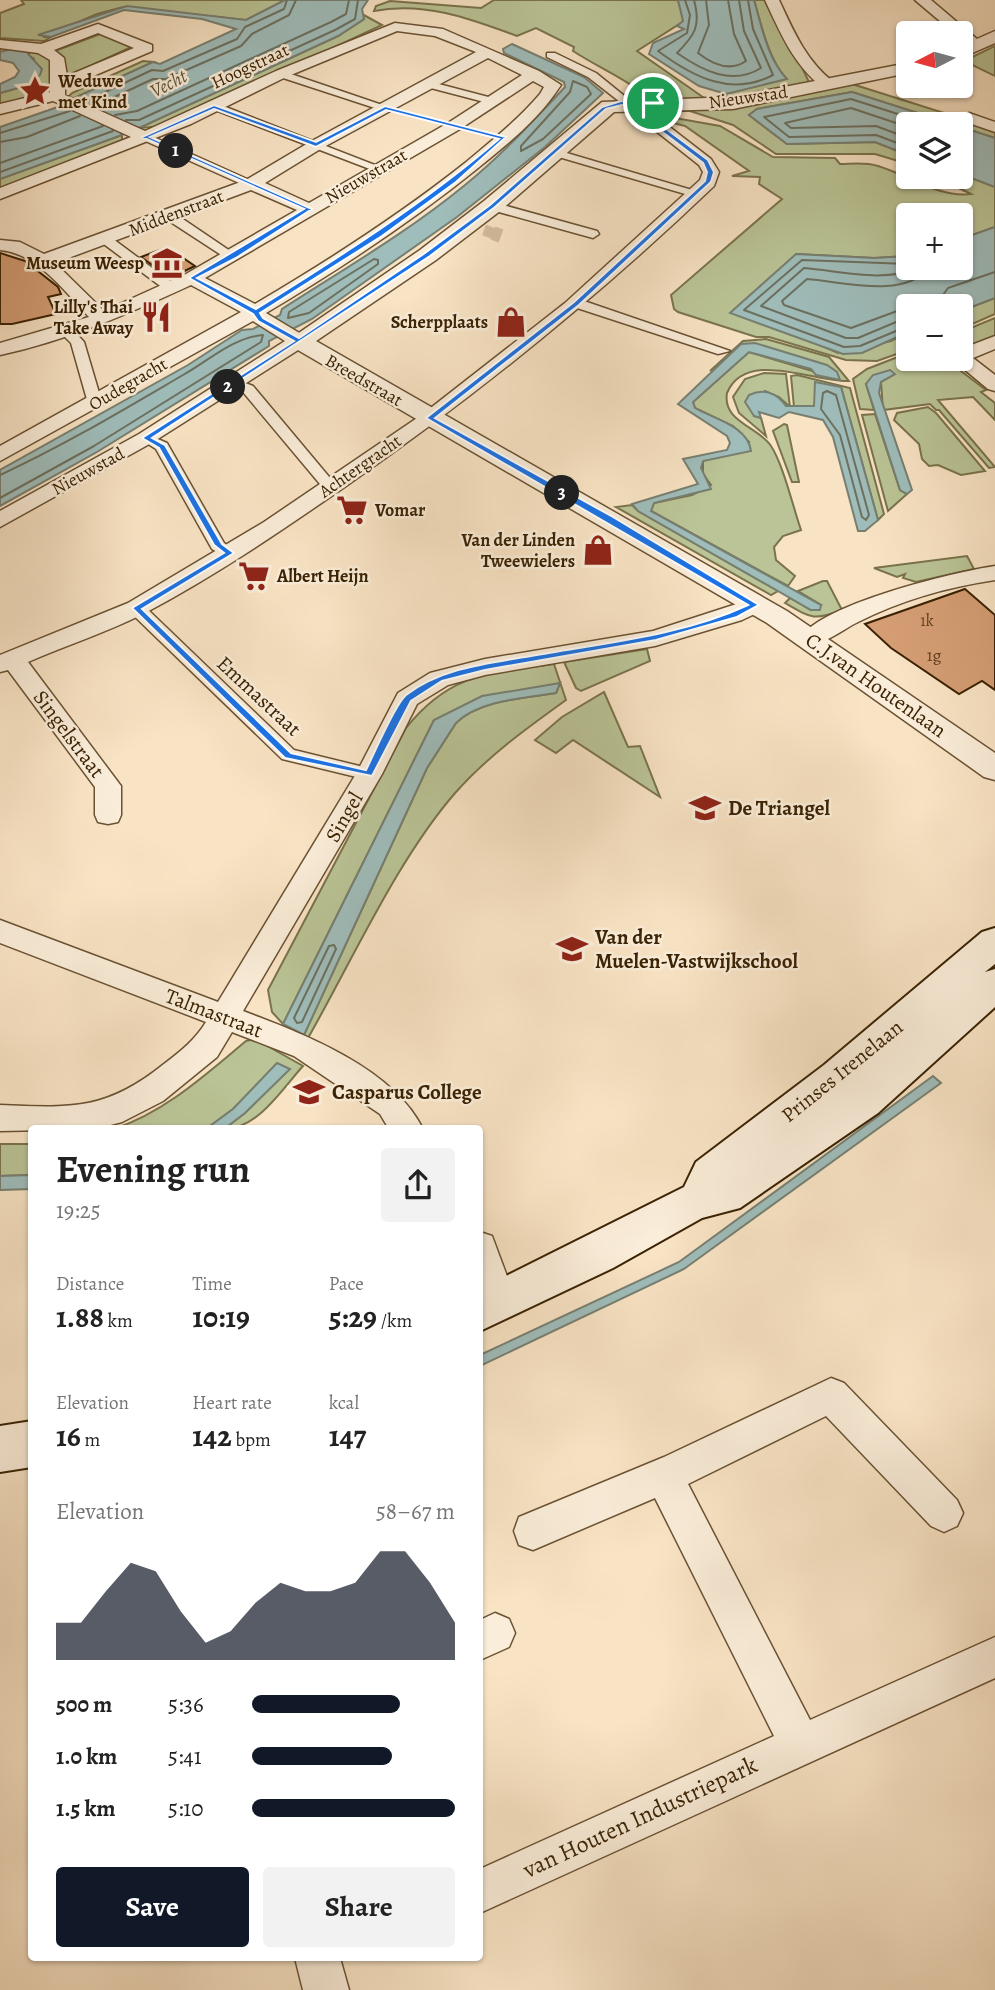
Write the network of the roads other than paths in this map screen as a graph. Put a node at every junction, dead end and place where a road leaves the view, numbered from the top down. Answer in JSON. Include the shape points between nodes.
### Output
{"nodes":[{"id":1,"x":772,"y":0,"type":"edge"},
{"id":2,"x":922,"y":0,"type":"edge"},
{"id":3,"x":942,"y":21,"type":"edge"},
{"id":4,"x":995,"y":36,"type":"edge"},
{"id":5,"x":0,"y":44,"type":"edge"},
{"id":6,"x":973,"y":47,"type":"edge"},
{"id":7,"x":41,"y":49,"type":"junction"},
{"id":8,"x":488,"y":52,"type":"junction"},
{"id":9,"x":551,"y":55,"type":"dead end"},
{"id":10,"x":896,"y":70,"type":"edge"},
{"id":11,"x":281,"y":74,"type":"junction"},
{"id":12,"x":534,"y":74,"type":"junction"},
{"id":13,"x":827,"y":83,"type":"junction"},
{"id":14,"x":431,"y":85,"type":"junction"},
{"id":15,"x":61,"y":95,"type":"junction"},
{"id":16,"x":492,"y":102,"type":"junction"},
{"id":17,"x":628,"y":103,"type":"junction"},
{"id":18,"x":653,"y":103,"type":"junction"},
{"id":19,"x":214,"y":106,"type":"junction"},
{"id":20,"x":0,"y":108,"type":"edge"},
{"id":21,"x":385,"y":108,"type":"junction"},
{"id":22,"x":408,"y":114,"type":"dead end"},
{"id":23,"x":431,"y":120,"type":"dead end"},
{"id":24,"x":981,"y":120,"type":"edge"},
{"id":25,"x":454,"y":126,"type":"junction"},
{"id":26,"x":995,"y":127,"type":"edge"},
{"id":27,"x":145,"y":137,"type":"junction"},
{"id":28,"x":504,"y":138,"type":"junction"},
{"id":29,"x":316,"y":145,"type":"junction"},
{"id":30,"x":556,"y":153,"type":"junction"},
{"id":31,"x":379,"y":169,"type":"junction"},
{"id":32,"x":252,"y":184,"type":"junction"},
{"id":33,"x":696,"y":193,"type":"junction"},
{"id":34,"x":0,"y":194,"type":"edge"},
{"id":35,"x":492,"y":206,"type":"junction"},
{"id":36,"x":309,"y":209,"type":"junction"},
{"id":37,"x":170,"y":216,"type":"junction"},
{"id":38,"x":593,"y":234,"type":"dead end"},
{"id":39,"x":105,"y":239,"type":"junction"},
{"id":40,"x":0,"y":245,"type":"edge"},
{"id":41,"x":233,"y":257,"type":"junction"},
{"id":42,"x":42,"y":261,"type":"junction"},
{"id":43,"x":192,"y":278,"type":"junction"},
{"id":44,"x":172,"y":288,"type":"junction"},
{"id":45,"x":576,"y":303,"type":"junction"},
{"id":46,"x":258,"y":316,"type":"junction"},
{"id":47,"x":102,"y":319,"type":"junction"},
{"id":48,"x":66,"y":332,"type":"junction"},
{"id":49,"x":293,"y":337,"type":"junction"},
{"id":50,"x":995,"y":342,"type":"edge"},
{"id":51,"x":2,"y":346,"type":"edge"},
{"id":52,"x":723,"y":351,"type":"dead end"},
{"id":53,"x":973,"y":352,"type":"edge"},
{"id":54,"x":973,"y":367,"type":"edge"},
{"id":55,"x":234,"y":383,"type":"junction"},
{"id":56,"x":995,"y":385,"type":"edge"},
{"id":57,"x":95,"y":403,"type":"junction"},
{"id":58,"x":430,"y":418,"type":"junction"},
{"id":59,"x":146,"y":438,"type":"junction"},
{"id":60,"x":0,"y":455,"type":"edge"},
{"id":61,"x":330,"y":487,"type":"junction"},
{"id":62,"x":0,"y":520,"type":"edge"},
{"id":63,"x":230,"y":553,"type":"junction"},
{"id":64,"x":995,"y":573,"type":"edge"},
{"id":65,"x":968,"y":576,"type":"junction"},
{"id":66,"x":995,"y":592,"type":"edge"},
{"id":67,"x":755,"y":605,"type":"junction"},
{"id":68,"x":138,"y":610,"type":"junction"},
{"id":69,"x":811,"y":638,"type":"junction"},
{"id":70,"x":7,"y":662,"type":"edge"},
{"id":71,"x":995,"y":769,"type":"edge"},
{"id":72,"x":369,"y":774,"type":"junction"},
{"id":73,"x":108,"y":815,"type":"dead end"},
{"id":74,"x":0,"y":931,"type":"edge"},
{"id":75,"x":995,"y":942,"type":"edge"},
{"id":76,"x":995,"y":984,"type":"edge"},
{"id":77,"x":226,"y":1017,"type":"junction"},
{"id":78,"x":0,"y":1118,"type":"edge"},
{"id":79,"x":404,"y":1125,"type":"edge"},
{"id":80,"x":693,"y":1202,"type":"junction"},
{"id":81,"x":483,"y":1265,"type":"edge"},
{"id":82,"x":490,"y":1307,"type":"edge"},
{"id":83,"x":28,"y":1445,"type":"edge"},
{"id":84,"x":0,"y":1450,"type":"edge"},
{"id":85,"x":664,"y":1476,"type":"junction"},
{"id":86,"x":944,"y":1513,"type":"dead end"},
{"id":87,"x":533,"y":1531,"type":"dead end"},
{"id":88,"x":995,"y":1657,"type":"edge"},
{"id":89,"x":800,"y":1743,"type":"junction"},
{"id":90,"x":483,"y":1890,"type":"edge"}],
"edges":[{"from":1,"to":13,"type":"street","via":[[802,62]]},
{"from":2,"to":3,"type":"street"},
{"from":4,"to":6,"type":"street"},
{"from":5,"to":7,"type":"street"},
{"from":7,"to":15,"type":"street","via":[[60,62]]},
{"from":7,"to":15,"type":"street","via":[[98,28],[147,48]]},
{"from":8,"to":11,"type":"street","name":"Hoogstraat","via":[[438,32],[401,26]]},
{"from":8,"to":12,"type":"street"},
{"from":8,"to":14,"type":"street","name":"Middenstraat"},
{"from":9,"to":17,"type":"street","via":[[592,75]]},
{"from":10,"to":13,"type":"street","name":"Nieuwstad"},
{"from":11,"to":19,"type":"street","name":"Hoogstraat"},
{"from":11,"to":21,"type":"street"},
{"from":12,"to":16,"type":"street","name":"Nieuwstraat"},
{"from":12,"to":28,"type":"street","name":"Oudegracht","via":[[553,85]]},
{"from":13,"to":18,"type":"street","name":"Nieuwstad","via":[[726,104]]},
{"from":14,"to":16,"type":"street"},
{"from":14,"to":21,"type":"street","name":"Middenstraat"},
{"from":15,"to":20,"type":"street"},
{"from":15,"to":27,"type":"street"},
{"from":16,"to":25,"type":"street","name":"Nieuwstraat"},
{"from":17,"to":18,"type":"street","name":"Nieuwstad"},
{"from":17,"to":30,"type":"street","name":"Nieuwstad","via":[[604,108]]},
{"from":18,"to":33,"type":"street","via":[[650,120],[705,162],[710,172],[708,182]]},
{"from":19,"to":27,"type":"street","name":"Hoogstraat"},
{"from":19,"to":29,"type":"street"},
{"from":21,"to":22,"type":"street"},
{"from":21,"to":29,"type":"street","name":"Middenstraat"},
{"from":23,"to":25,"type":"street"},
{"from":24,"to":26,"type":"street"},
{"from":25,"to":28,"type":"street"},
{"from":25,"to":31,"type":"street","name":"Nieuwstraat"},
{"from":27,"to":32,"type":"street"},
{"from":27,"to":34,"type":"street","name":"Hoogstraat"},
{"from":28,"to":46,"type":"street","name":"Oudegracht","via":[[380,235]]},
{"from":29,"to":31,"type":"street"},
{"from":29,"to":32,"type":"street","name":"Middenstraat"},
{"from":30,"to":33,"type":"street"},
{"from":30,"to":35,"type":"street","name":"Nieuwstad"},
{"from":31,"to":36,"type":"street","name":"Nieuwstraat"},
{"from":32,"to":36,"type":"street"},
{"from":32,"to":37,"type":"street","name":"Middenstraat"},
{"from":33,"to":45,"type":"street","name":"Achtergracht"},
{"from":35,"to":38,"type":"street"},
{"from":35,"to":49,"type":"street","name":"Nieuwstad","via":[[476,227]]},
{"from":36,"to":41,"type":"street","name":"Nieuwstraat"},
{"from":37,"to":39,"type":"street","name":"Middenstraat"},
{"from":37,"to":41,"type":"street"},
{"from":39,"to":42,"type":"street","name":"Middenstraat"},
{"from":39,"to":44,"type":"street"},
{"from":40,"to":42,"type":"street","via":[[18,246]]},
{"from":41,"to":43,"type":"street","name":"Nieuwstraat"},
{"from":42,"to":47,"type":"street"},
{"from":43,"to":44,"type":"street","name":"Nieuwstraat"},
{"from":43,"to":46,"type":"street"},
{"from":44,"to":47,"type":"street","name":"Nieuwstraat"},
{"from":45,"to":52,"type":"street"},
{"from":45,"to":58,"type":"street","name":"Achtergracht"},
{"from":46,"to":49,"type":"street"},
{"from":46,"to":57,"type":"street","name":"Oudegracht"},
{"from":47,"to":48,"type":"street","name":"Nieuwstraat"},
{"from":48,"to":51,"type":"street","name":"Nieuwstraat"},
{"from":48,"to":57,"type":"street","via":[[77,342]]},
{"from":49,"to":55,"type":"street","name":"Nieuwstad"},
{"from":49,"to":58,"type":"street","name":"Breedstraat"},
{"from":50,"to":53,"type":"street"},
{"from":54,"to":56,"type":"street"},
{"from":55,"to":59,"type":"street","name":"Nieuwstad"},
{"from":55,"to":61,"type":"street","via":[[248,389]]},
{"from":57,"to":60,"type":"street","name":"Oudegracht"},
{"from":58,"to":61,"type":"street","name":"Achtergracht"},
{"from":58,"to":67,"type":"street","name":"Breedstraat"},
{"from":59,"to":62,"type":"street","name":"Nieuwstad"},
{"from":59,"to":63,"type":"street","via":[[162,446],[218,545]]},
{"from":61,"to":63,"type":"street","name":"Achtergracht"},
{"from":63,"to":68,"type":"street","name":"Achtergracht"},
{"from":64,"to":65,"type":"street"},
{"from":65,"to":66,"type":"street"},
{"from":65,"to":69,"type":"street","via":[[862,612]]},
{"from":67,"to":69,"type":"street","name":"C.J.van Houtenlaan"},
{"from":67,"to":72,"type":"street","name":"Singel","via":[[656,638],[439,679],[407,699]]},
{"from":68,"to":70,"type":"street","name":"Achtergracht"},
{"from":68,"to":72,"type":"street","name":"Emmastraat","via":[[288,755]]},
{"from":69,"to":71,"type":"street","name":"C.J.van Houtenlaan"},
{"from":70,"to":73,"type":"street","name":"Singelstraat","via":[[108,786]]},
{"from":72,"to":77,"type":"street","name":"Singel"},
{"from":74,"to":77,"type":"street","name":"Talmastraat"},
{"from":75,"to":80,"type":"main road","name":"Prinses Irenelaan","via":[[838,1077],[711,1175]]},
{"from":76,"to":80,"type":"main road","name":"Prinses Irenelaan","via":[[864,1101],[725,1195]]},
{"from":77,"to":78,"type":"street","name":"Singel","via":[[206,1048],[152,1093],[111,1113],[62,1121]]},
{"from":77,"to":79,"type":"street","name":"Talmastraat","via":[[304,1047],[391,1105]]},
{"from":80,"to":82,"type":"main road","name":"Prinses Irenelaan"},
{"from":81,"to":82,"type":"street"},
{"from":83,"to":84,"type":"main road"},
{"from":85,"to":86,"type":"street","via":[[831,1395]]},
{"from":85,"to":87,"type":"street"},
{"from":85,"to":89,"type":"street"},
{"from":88,"to":89,"type":"street","name":"van Houten Industriepark"},
{"from":89,"to":90,"type":"street","name":"van Houten Industriepark"}]}
